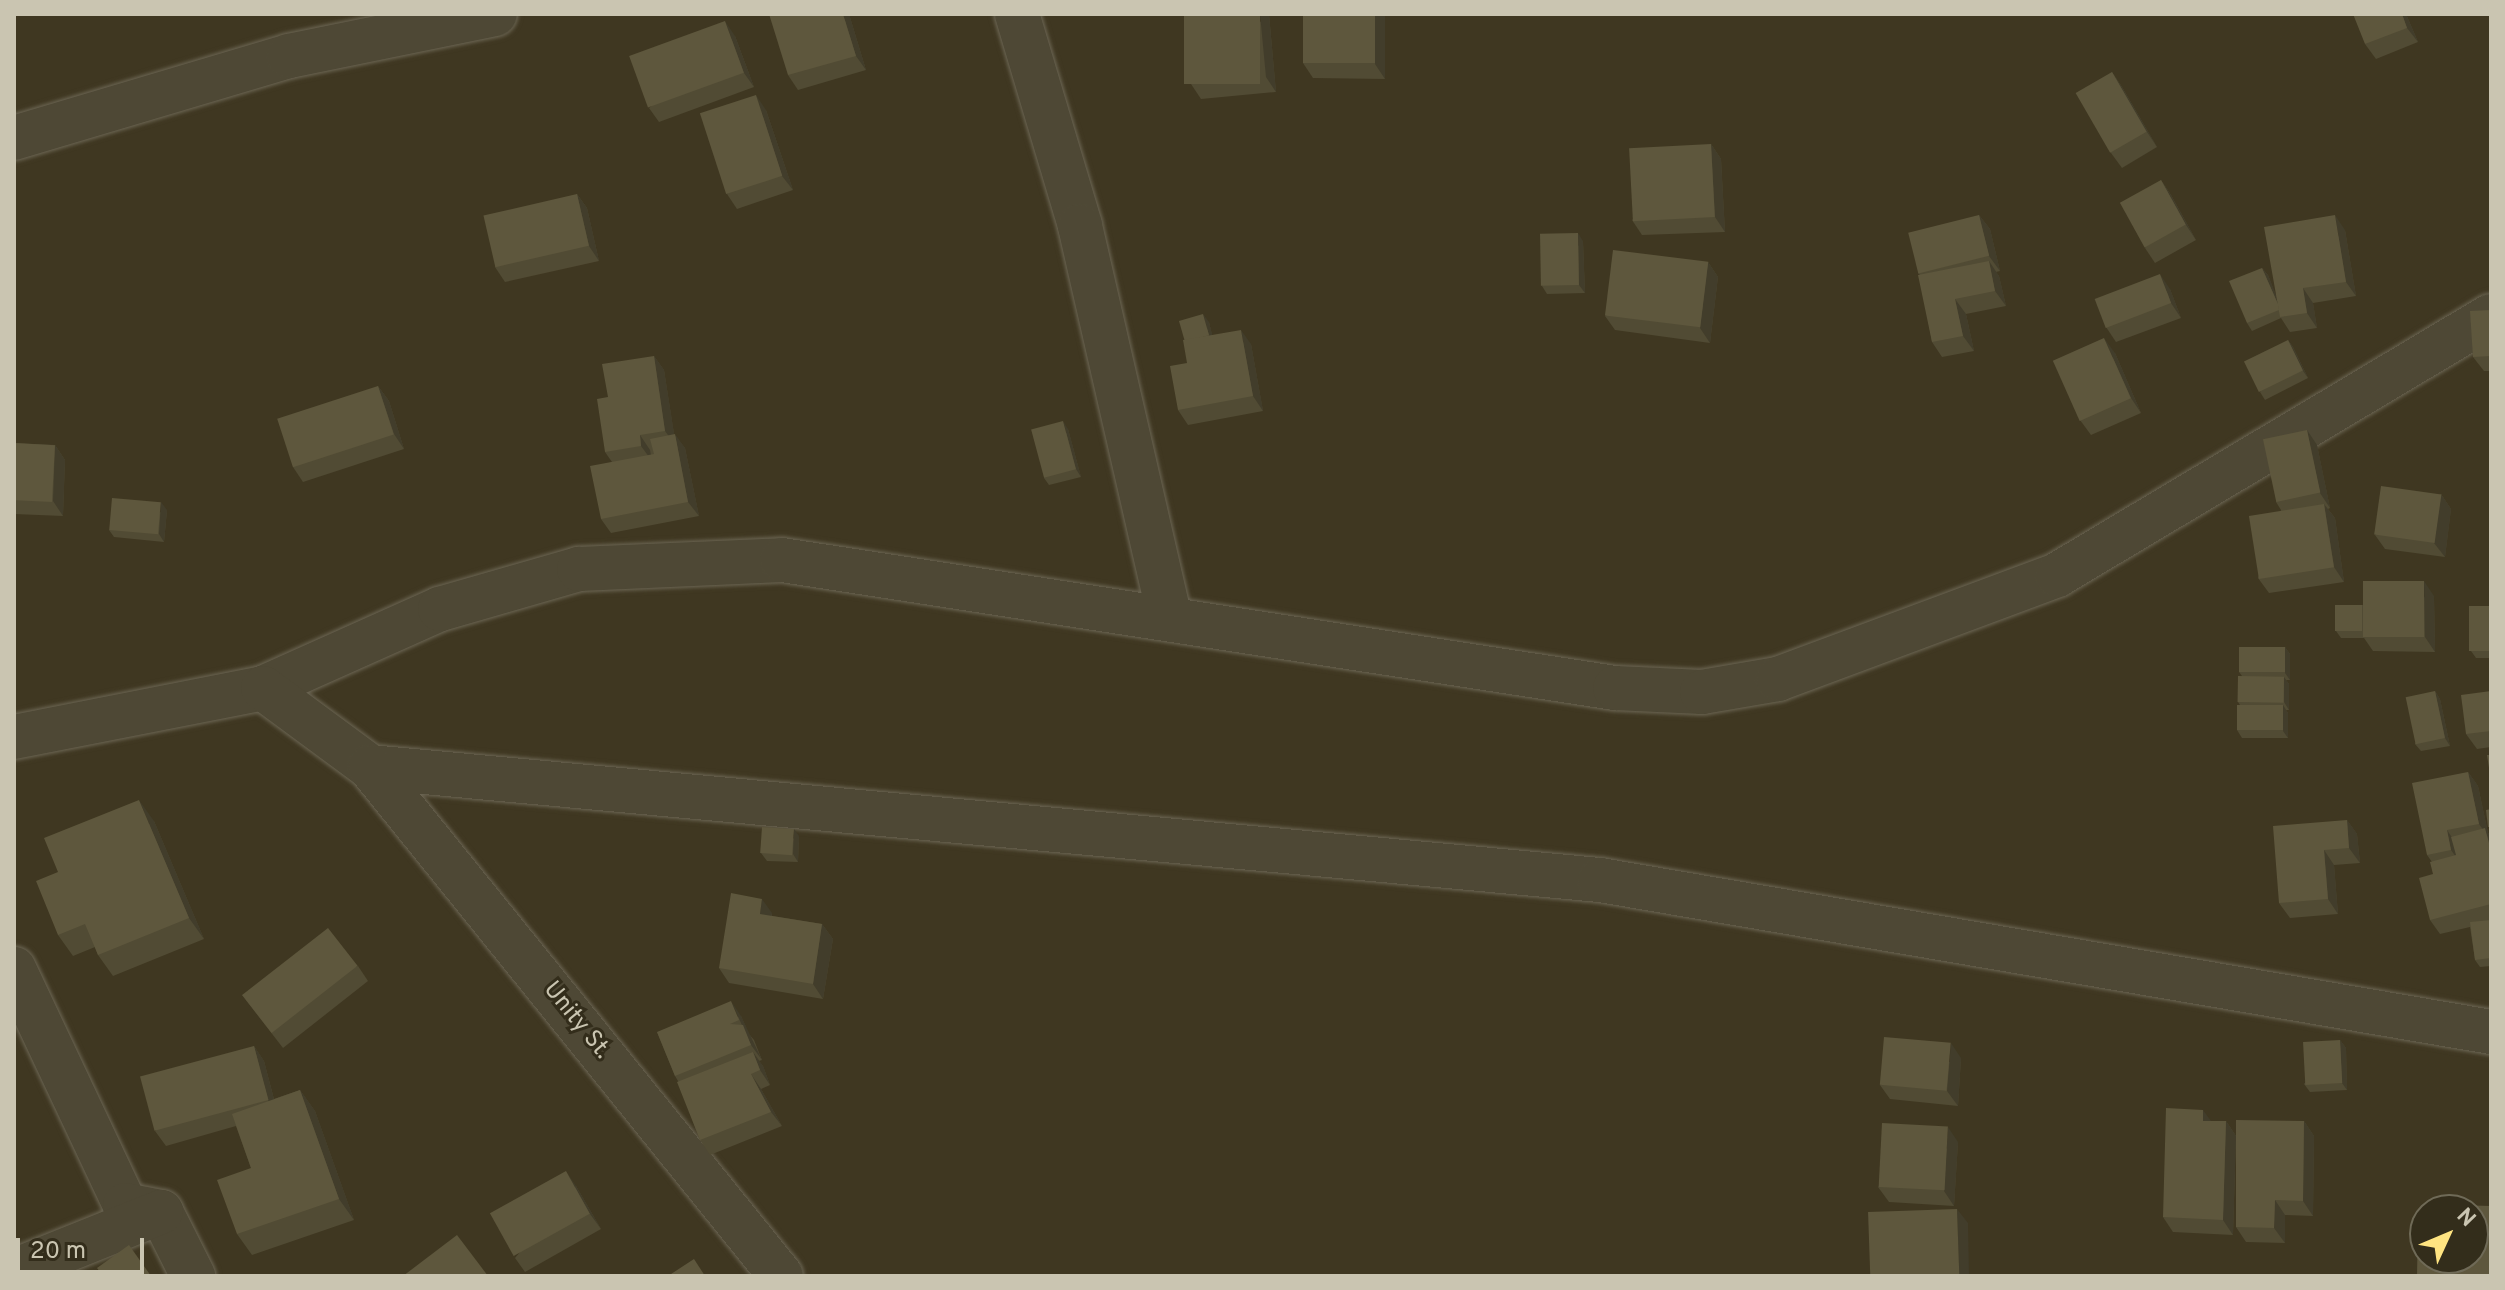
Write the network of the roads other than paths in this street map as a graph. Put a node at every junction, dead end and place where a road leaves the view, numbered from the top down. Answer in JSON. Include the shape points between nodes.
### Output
{"nodes":[{"id":1,"x":495,"y":14,"type":"edge"},
{"id":2,"x":1017,"y":14,"type":"edge"},
{"id":3,"x":14,"y":138,"type":"edge"},
{"id":4,"x":2491,"y":316,"type":"edge"},
{"id":5,"x":1169,"y":616,"type":"junction"},
{"id":6,"x":263,"y":688,"type":"junction"},
{"id":7,"x":14,"y":737,"type":"edge"},
{"id":8,"x":370,"y":767,"type":"junction"},
{"id":9,"x":14,"y":969,"type":"edge"},
{"id":10,"x":2491,"y":1032,"type":"edge"},
{"id":11,"x":161,"y":1212,"type":"junction"},
{"id":12,"x":14,"y":1271,"type":"edge"},
{"id":13,"x":193,"y":1276,"type":"edge"},
{"id":14,"x":781,"y":1276,"type":"edge"}],
"edges":[{"from":1,"to":3,"type":"street","via":[[289,56]]},
{"from":2,"to":5,"type":"street","via":[[1072,195]]},
{"from":4,"to":5,"type":"street","via":[[2057,575],[1778,679],[1702,692],[1615,688]]},
{"from":5,"to":6,"type":"street","via":[[782,560],[579,569],[440,609]]},
{"from":6,"to":7,"type":"street"},
{"from":6,"to":8,"type":"street","name":"Unity St."},
{"from":8,"to":10,"type":"street","via":[[1600,880]]},
{"from":8,"to":14,"type":"street","name":"Unity St."},
{"from":9,"to":11,"type":"street","via":[[125,1205]]},
{"from":11,"to":12,"type":"street"},
{"from":11,"to":13,"type":"street"}]}
